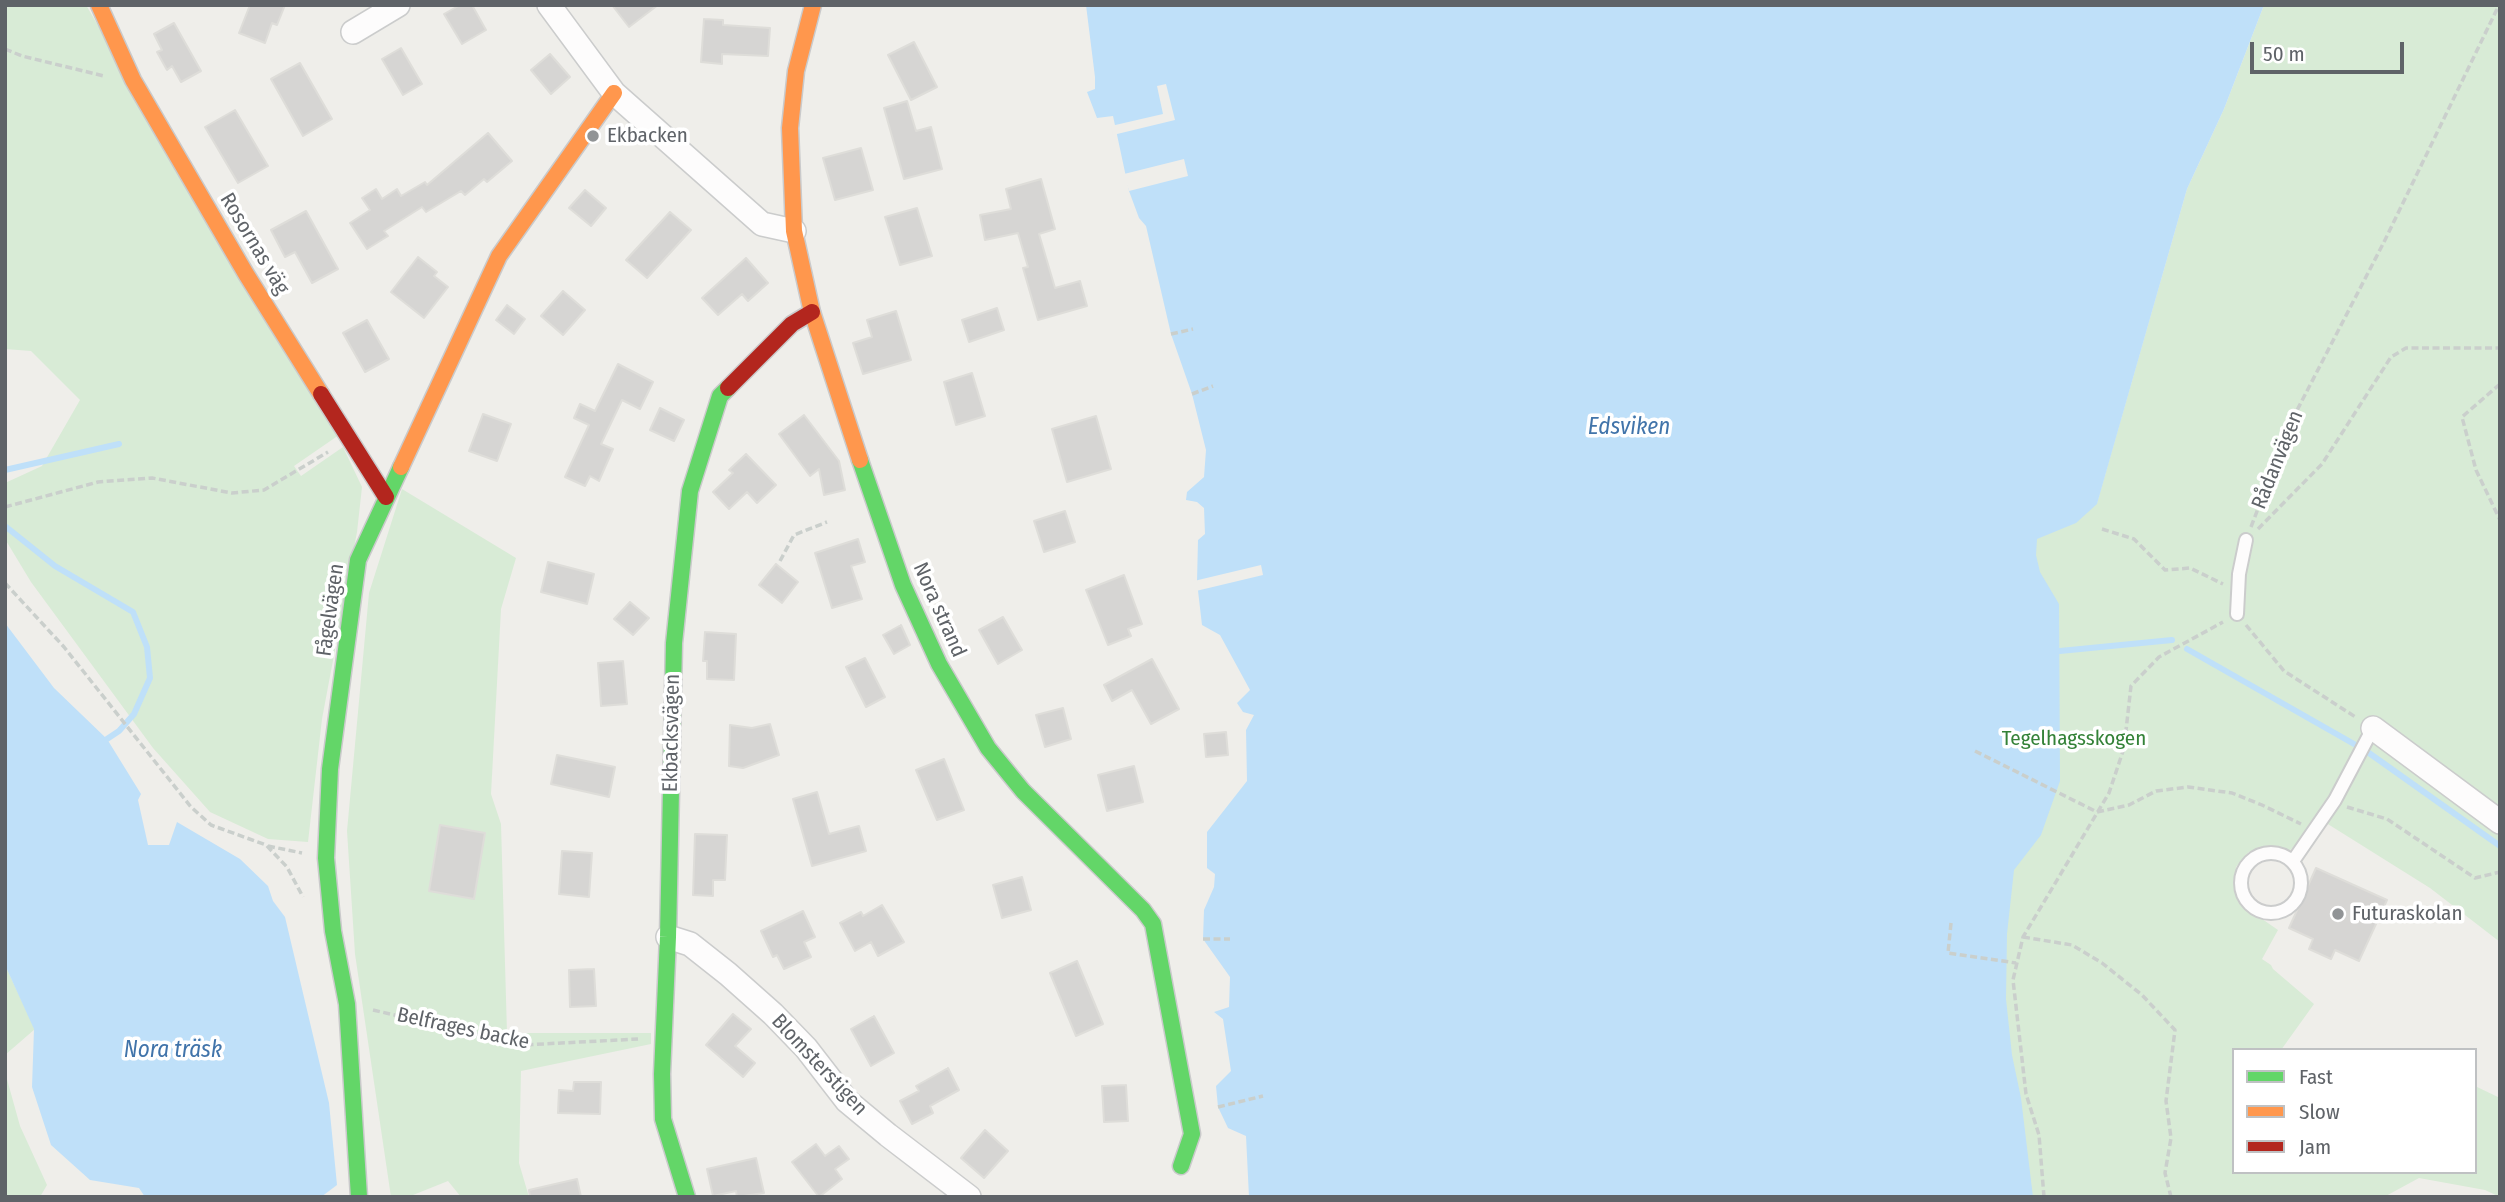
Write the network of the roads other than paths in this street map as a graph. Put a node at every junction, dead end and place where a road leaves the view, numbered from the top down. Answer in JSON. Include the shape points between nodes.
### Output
{"nodes":[{"id":1,"x":99,"y":5,"type":"edge"},
{"id":2,"x":398,"y":5,"type":"edge"},
{"id":3,"x":549,"y":5,"type":"edge"},
{"id":4,"x":813,"y":5,"type":"edge"},
{"id":5,"x":353,"y":32,"type":"dead end"},
{"id":6,"x":614,"y":93,"type":"junction"},
{"id":7,"x":794,"y":231,"type":"junction"},
{"id":8,"x":812,"y":312,"type":"junction"},
{"id":9,"x":386,"y":497,"type":"junction"},
{"id":10,"x":2246,"y":540,"type":"road end"},
{"id":11,"x":2237,"y":614,"type":"road end"},
{"id":12,"x":2373,"y":729,"type":"joint"},
{"id":13,"x":2500,"y":822,"type":"edge"},
{"id":14,"x":2293,"y":861,"type":"junction"},
{"id":15,"x":668,"y":937,"type":"junction"},
{"id":16,"x":1181,"y":1166,"type":"dead end"},
{"id":17,"x":359,"y":1197,"type":"edge"},
{"id":18,"x":687,"y":1197,"type":"edge"},
{"id":19,"x":969,"y":1197,"type":"edge"}],
"edges":[{"from":1,"to":9,"type":"street","name":"Rosornas väg","via":[[133,80],[246,274]]},
{"from":2,"to":5,"type":"street"},
{"from":3,"to":6,"type":"street"},
{"from":4,"to":7,"type":"street","name":"Nora strand","via":[[796,71],[790,128]]},
{"from":6,"to":7,"type":"street","via":[[762,225]]},
{"from":6,"to":9,"type":"street","name":"Fågelvägen","via":[[499,256]]},
{"from":7,"to":8,"type":"street","name":"Nora strand"},
{"from":8,"to":15,"type":"street","name":"Ekbacksvägen","via":[[792,324],[720,396],[690,491],[674,643]]},
{"from":8,"to":16,"type":"street","name":"Nora strand","via":[[903,585],[939,664],[988,748],[1153,924],[1192,1134]]},
{"from":9,"to":17,"type":"street","name":"Fågelvägen","via":[[358,560],[330,769],[326,858],[347,1004]]},
{"from":10,"to":11,"type":"lane"},
{"from":12,"to":13,"type":"street"},
{"from":12,"to":14,"type":"lane","via":[[2333,803]]},
{"from":14,"to":14,"type":"lane","via":[[2302,881],[2296,901],[2275,914],[2254,909],[2242,892],[2244,868],[2260,854],[2270,852]]},
{"from":15,"to":18,"type":"street","name":"Ekbacksvägen","via":[[663,1119]]},
{"from":15,"to":19,"type":"street","name":"Blomsterstigen","via":[[690,944],[727,974],[806,1048],[847,1101]]}]}
